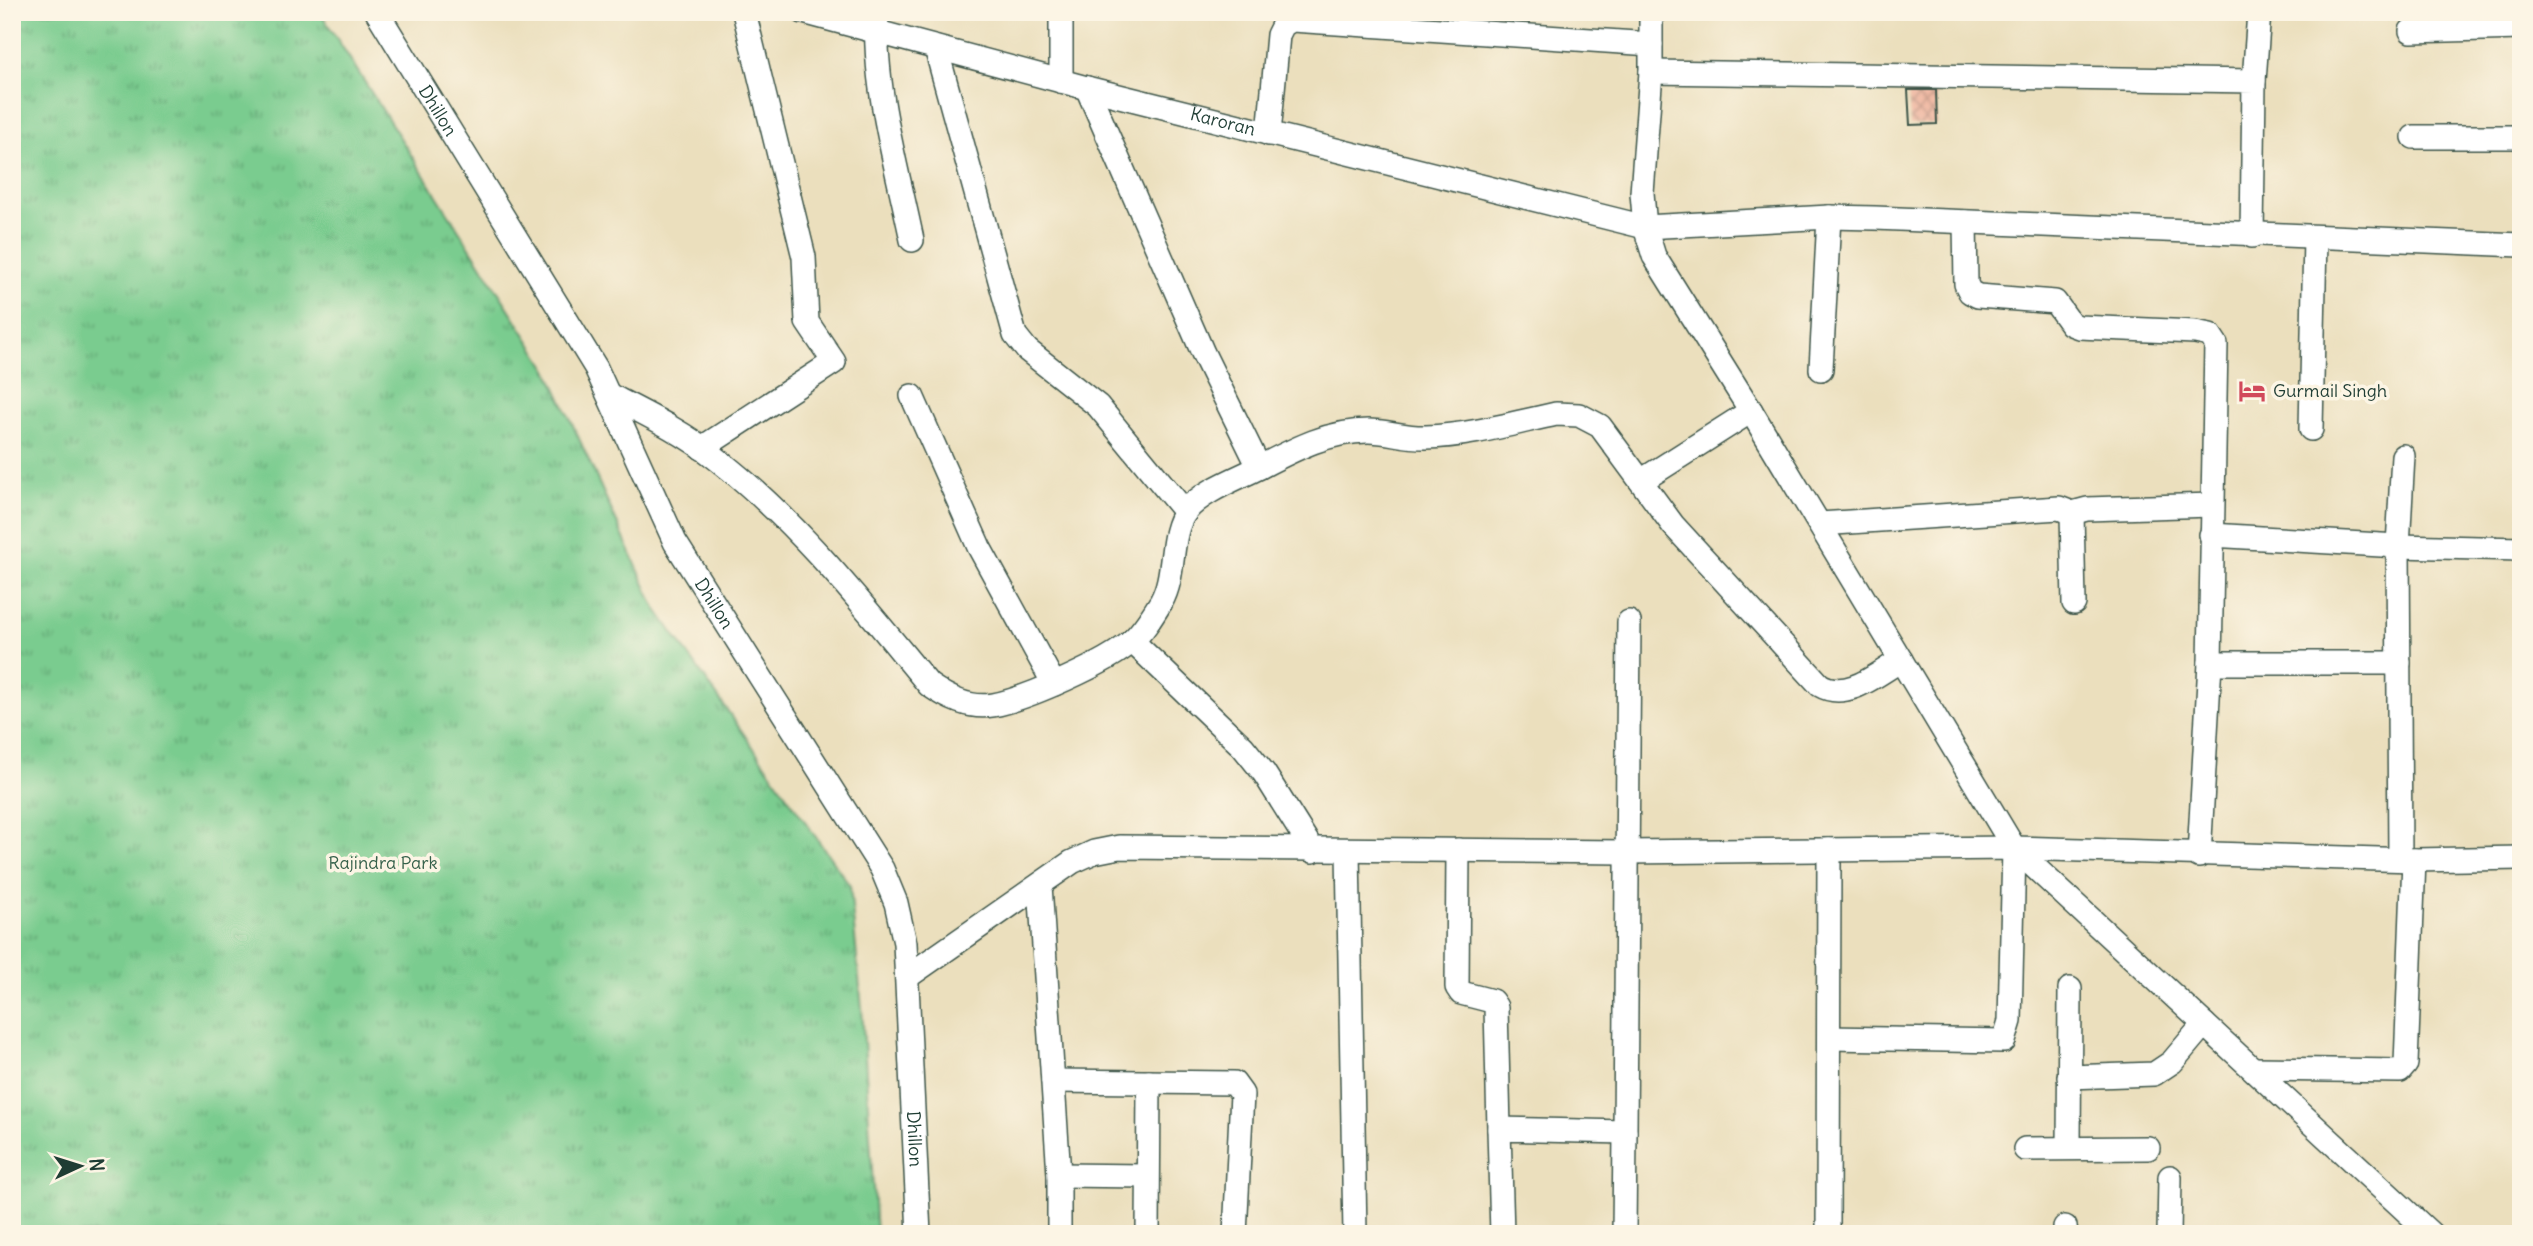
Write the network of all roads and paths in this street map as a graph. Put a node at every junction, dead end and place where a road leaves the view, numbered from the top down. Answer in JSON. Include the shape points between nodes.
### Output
{"nodes":[{"id":1,"x":377,"y":12,"type":"edge"},
{"id":2,"x":744,"y":12,"type":"edge"},
{"id":3,"x":803,"y":12,"type":"edge"},
{"id":4,"x":1061,"y":12,"type":"edge"},
{"id":5,"x":1651,"y":12,"type":"edge"},
{"id":6,"x":2259,"y":12,"type":"edge"},
{"id":7,"x":2484,"y":20,"type":"edge"},
{"id":8,"x":876,"y":22,"type":"edge"},
{"id":9,"x":2521,"y":28,"type":"edge"},
{"id":10,"x":2411,"y":31,"type":"dead end"},
{"id":11,"x":1651,"y":44,"type":"junction"},
{"id":12,"x":936,"y":48,"type":"junction"},
{"id":13,"x":1651,"y":72,"type":"junction"},
{"id":14,"x":1061,"y":81,"type":"junction"},
{"id":15,"x":2254,"y":81,"type":"junction"},
{"id":16,"x":1087,"y":89,"type":"junction"},
{"id":17,"x":1269,"y":134,"type":"junction"},
{"id":18,"x":2414,"y":137,"type":"dead end"},
{"id":19,"x":2521,"y":137,"type":"edge"},
{"id":20,"x":1829,"y":217,"type":"junction"},
{"id":21,"x":1965,"y":222,"type":"junction"},
{"id":22,"x":1645,"y":227,"type":"junction"},
{"id":23,"x":2252,"y":236,"type":"junction"},
{"id":24,"x":2315,"y":238,"type":"junction"},
{"id":25,"x":912,"y":240,"type":"dead end"},
{"id":26,"x":2521,"y":246,"type":"edge"},
{"id":27,"x":1821,"y":369,"type":"dead end"},
{"id":28,"x":611,"y":396,"type":"junction"},
{"id":29,"x":912,"y":396,"type":"dead end"},
{"id":30,"x":1751,"y":411,"type":"junction"},
{"id":31,"x":2311,"y":429,"type":"dead end"},
{"id":32,"x":702,"y":448,"type":"junction"},
{"id":33,"x":2403,"y":456,"type":"dead end"},
{"id":34,"x":1259,"y":467,"type":"junction"},
{"id":35,"x":1641,"y":481,"type":"junction"},
{"id":36,"x":2212,"y":505,"type":"junction"},
{"id":37,"x":1185,"y":512,"type":"junction"},
{"id":38,"x":2072,"y":513,"type":"junction"},
{"id":39,"x":1820,"y":524,"type":"junction"},
{"id":40,"x":2211,"y":536,"type":"junction"},
{"id":41,"x":2398,"y":547,"type":"junction"},
{"id":42,"x":2521,"y":549,"type":"edge"},
{"id":43,"x":2074,"y":603,"type":"dead end"},
{"id":44,"x":1629,"y":622,"type":"dead end"},
{"id":45,"x":1132,"y":641,"type":"junction"},
{"id":46,"x":1901,"y":660,"type":"junction"},
{"id":47,"x":2210,"y":663,"type":"junction"},
{"id":48,"x":2399,"y":663,"type":"junction"},
{"id":49,"x":1054,"y":684,"type":"junction"},
{"id":50,"x":2014,"y":848,"type":"junction"},
{"id":51,"x":1829,"y":849,"type":"junction"},
{"id":52,"x":1458,"y":850,"type":"junction"},
{"id":53,"x":1313,"y":851,"type":"junction"},
{"id":54,"x":1348,"y":851,"type":"junction"},
{"id":55,"x":1626,"y":852,"type":"junction"},
{"id":56,"x":2199,"y":856,"type":"junction"},
{"id":57,"x":2521,"y":858,"type":"edge"},
{"id":58,"x":2407,"y":860,"type":"junction"},
{"id":59,"x":1040,"y":885,"type":"junction"},
{"id":60,"x":907,"y":976,"type":"junction"},
{"id":61,"x":2070,"y":989,"type":"dead end"},
{"id":62,"x":2204,"y":1024,"type":"junction"},
{"id":63,"x":1829,"y":1038,"type":"junction"},
{"id":64,"x":2254,"y":1069,"type":"junction"},
{"id":65,"x":2069,"y":1077,"type":"junction"},
{"id":66,"x":1053,"y":1081,"type":"junction"},
{"id":67,"x":1149,"y":1082,"type":"junction"},
{"id":68,"x":1499,"y":1129,"type":"junction"},
{"id":69,"x":1625,"y":1132,"type":"junction"},
{"id":70,"x":2069,"y":1148,"type":"junction"},
{"id":71,"x":2148,"y":1148,"type":"dead end"},
{"id":72,"x":2025,"y":1149,"type":"dead end"},
{"id":73,"x":1059,"y":1175,"type":"junction"},
{"id":74,"x":1147,"y":1176,"type":"junction"},
{"id":75,"x":2170,"y":1177,"type":"dead end"},
{"id":76,"x":2401,"y":1206,"type":"junction"},
{"id":77,"x":919,"y":1234,"type":"edge"},
{"id":78,"x":1059,"y":1234,"type":"edge"},
{"id":79,"x":1148,"y":1234,"type":"edge"},
{"id":80,"x":1235,"y":1234,"type":"edge"},
{"id":81,"x":1355,"y":1234,"type":"edge"},
{"id":82,"x":1502,"y":1234,"type":"edge"},
{"id":83,"x":1624,"y":1234,"type":"edge"},
{"id":84,"x":1828,"y":1234,"type":"edge"},
{"id":85,"x":2168,"y":1234,"type":"edge"},
{"id":86,"x":2401,"y":1234,"type":"edge"},
{"id":87,"x":2431,"y":1234,"type":"edge"}],
"edges":[{"from":1,"to":28,"type":"street","name":"Dhillon"},
{"from":2,"to":32,"type":"street","via":[[804,257],[807,322],[834,362]]},
{"from":3,"to":8,"type":"street","name":"Karoran"},
{"from":4,"to":14,"type":"street"},
{"from":5,"to":11,"type":"street"},
{"from":6,"to":15,"type":"street"},
{"from":7,"to":9,"type":"street"},
{"from":7,"to":10,"type":"street"},
{"from":8,"to":12,"type":"street","name":"Karoran"},
{"from":8,"to":25,"type":"street","via":[[888,125]]},
{"from":11,"to":13,"type":"street"},
{"from":11,"to":17,"type":"street","via":[[1292,20],[1278,35]]},
{"from":12,"to":14,"type":"street","name":"Karoran"},
{"from":12,"to":37,"type":"street","via":[[1015,335],[1027,351],[1098,406]]},
{"from":13,"to":15,"type":"street"},
{"from":13,"to":22,"type":"street","via":[[1642,193]]},
{"from":14,"to":16,"type":"street","name":"Karoran"},
{"from":15,"to":23,"type":"street"},
{"from":16,"to":17,"type":"street","name":"Karoran"},
{"from":16,"to":34,"type":"street","via":[[1203,353]]},
{"from":17,"to":22,"type":"street","name":"Karoran"},
{"from":18,"to":19,"type":"street"},
{"from":20,"to":21,"type":"street","name":"Karoran"},
{"from":20,"to":22,"type":"street","name":"Karoran"},
{"from":20,"to":27,"type":"street"},
{"from":21,"to":23,"type":"street","name":"Karoran"},
{"from":21,"to":36,"type":"street","via":[[1965,284],[1978,296],[2055,302],[2071,324],[2079,327],[2210,335],[2216,344]]},
{"from":22,"to":30,"type":"street","via":[[1654,256]]},
{"from":23,"to":24,"type":"street","name":"Karoran"},
{"from":24,"to":26,"type":"street","name":"Karoran"},
{"from":24,"to":31,"type":"street"},
{"from":28,"to":32,"type":"street"},
{"from":28,"to":60,"type":"street","name":"Dhillon","via":[[675,542],[882,869],[896,903]]},
{"from":29,"to":49,"type":"street","via":[[979,547]]},
{"from":30,"to":35,"type":"street"},
{"from":30,"to":39,"type":"street"},
{"from":32,"to":49,"type":"street","via":[[808,541],[929,685],[948,698],[992,705]]},
{"from":33,"to":41,"type":"street"},
{"from":34,"to":35,"type":"street","via":[[1317,439],[1342,433],[1368,431],[1423,438],[1556,414],[1579,415],[1600,426]]},
{"from":34,"to":37,"type":"street"},
{"from":35,"to":46,"type":"street","via":[[1673,525],[1820,685],[1833,692],[1848,690]]},
{"from":36,"to":38,"type":"street"},
{"from":36,"to":40,"type":"street"},
{"from":37,"to":45,"type":"street","via":[[1177,531],[1172,578]]},
{"from":38,"to":39,"type":"street","via":[[2059,508]]},
{"from":38,"to":43,"type":"street"},
{"from":39,"to":46,"type":"street"},
{"from":40,"to":41,"type":"street"},
{"from":40,"to":47,"type":"street"},
{"from":41,"to":42,"type":"street"},
{"from":41,"to":48,"type":"street"},
{"from":44,"to":55,"type":"street"},
{"from":45,"to":49,"type":"street"},
{"from":45,"to":53,"type":"street","via":[[1243,747]]},
{"from":46,"to":50,"type":"street"},
{"from":47,"to":48,"type":"street"},
{"from":47,"to":56,"type":"street"},
{"from":48,"to":58,"type":"street"},
{"from":50,"to":51,"type":"street"},
{"from":50,"to":56,"type":"street"},
{"from":50,"to":62,"type":"street"},
{"from":50,"to":63,"type":"street","via":[[2010,1021],[2004,1041]]},
{"from":51,"to":55,"type":"street"},
{"from":51,"to":63,"type":"street"},
{"from":52,"to":54,"type":"street"},
{"from":52,"to":55,"type":"street"},
{"from":52,"to":68,"type":"street","via":[[1458,986],[1461,993],[1492,1001],[1496,1007]]},
{"from":53,"to":54,"type":"street"},
{"from":53,"to":59,"type":"street","via":[[1119,847],[1072,862]]},
{"from":54,"to":81,"type":"street"},
{"from":55,"to":69,"type":"street"},
{"from":56,"to":58,"type":"street"},
{"from":57,"to":58,"type":"street"},
{"from":58,"to":64,"type":"street","via":[[2406,1064],[2400,1071]]},
{"from":59,"to":60,"type":"street"},
{"from":59,"to":66,"type":"street"},
{"from":60,"to":77,"type":"street","name":"Dhillon"},
{"from":61,"to":65,"type":"street"},
{"from":62,"to":64,"type":"street"},
{"from":62,"to":65,"type":"street","via":[[2172,1062],[2154,1074]]},
{"from":63,"to":84,"type":"street"},
{"from":64,"to":76,"type":"street"},
{"from":65,"to":70,"type":"street"},
{"from":66,"to":67,"type":"street"},
{"from":66,"to":73,"type":"street"},
{"from":67,"to":74,"type":"street"},
{"from":67,"to":80,"type":"street","via":[[1234,1083],[1242,1094]]},
{"from":68,"to":69,"type":"street"},
{"from":68,"to":82,"type":"street"},
{"from":69,"to":83,"type":"street"},
{"from":70,"to":71,"type":"street"},
{"from":70,"to":72,"type":"street"},
{"from":73,"to":74,"type":"street"},
{"from":73,"to":78,"type":"street"},
{"from":74,"to":79,"type":"street"},
{"from":75,"to":85,"type":"street"},
{"from":76,"to":86,"type":"street"},
{"from":76,"to":87,"type":"street"}]}
